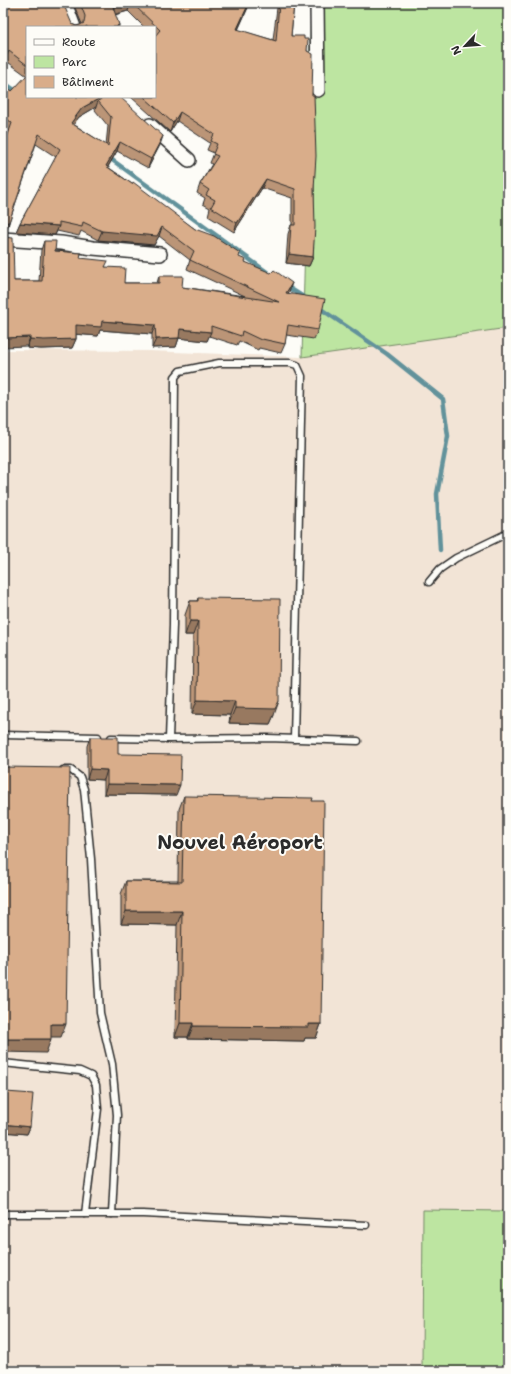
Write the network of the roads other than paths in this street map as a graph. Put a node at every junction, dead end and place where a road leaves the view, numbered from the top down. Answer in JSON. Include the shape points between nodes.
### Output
{"nodes":[{"id":1,"x":65,"y":3,"type":"edge"},
{"id":2,"x":317,"y":3,"type":"edge"},
{"id":3,"x":74,"y":26,"type":"edge"},
{"id":4,"x":318,"y":90,"type":"dead end"},
{"id":5,"x":141,"y":118,"type":"edge"},
{"id":6,"x":189,"y":160,"type":"dead end"},
{"id":7,"x":3,"y":239,"type":"edge"},
{"id":8,"x":160,"y":254,"type":"dead end"},
{"id":9,"x":508,"y":533,"type":"edge"},
{"id":10,"x":429,"y":582,"type":"dead end"},
{"id":11,"x":3,"y":735,"type":"edge"},
{"id":12,"x":169,"y":739,"type":"junction"},
{"id":13,"x":294,"y":739,"type":"junction"},
{"id":14,"x":358,"y":741,"type":"dead end"},
{"id":15,"x":56,"y":769,"type":"edge"},
{"id":16,"x":3,"y":1063,"type":"edge"},
{"id":17,"x":3,"y":1214,"type":"edge"},
{"id":18,"x":85,"y":1214,"type":"junction"},
{"id":19,"x":112,"y":1214,"type":"junction"},
{"id":20,"x":366,"y":1225,"type":"dead end"}],
"edges":[{"from":1,"to":3,"type":"street"},
{"from":2,"to":4,"type":"street"},
{"from":5,"to":6,"type":"street"},
{"from":7,"to":8,"type":"street"},
{"from":9,"to":10,"type":"lane","via":[[456,558],[440,569]]},
{"from":11,"to":12,"type":"lane"},
{"from":12,"to":13,"type":"lane"},
{"from":12,"to":13,"type":"lane","via":[[173,625],[174,376],[180,371],[219,363],[290,363],[297,366],[302,376]]},
{"from":13,"to":14,"type":"lane"},
{"from":15,"to":19,"type":"lane","via":[[71,770],[80,777],[84,789],[92,859],[100,1013],[112,1064],[118,1115]]},
{"from":16,"to":18,"type":"lane","via":[[80,1071],[92,1076],[96,1085],[98,1109]]},
{"from":17,"to":18,"type":"lane"},
{"from":18,"to":19,"type":"lane"},
{"from":19,"to":20,"type":"lane"}]}
